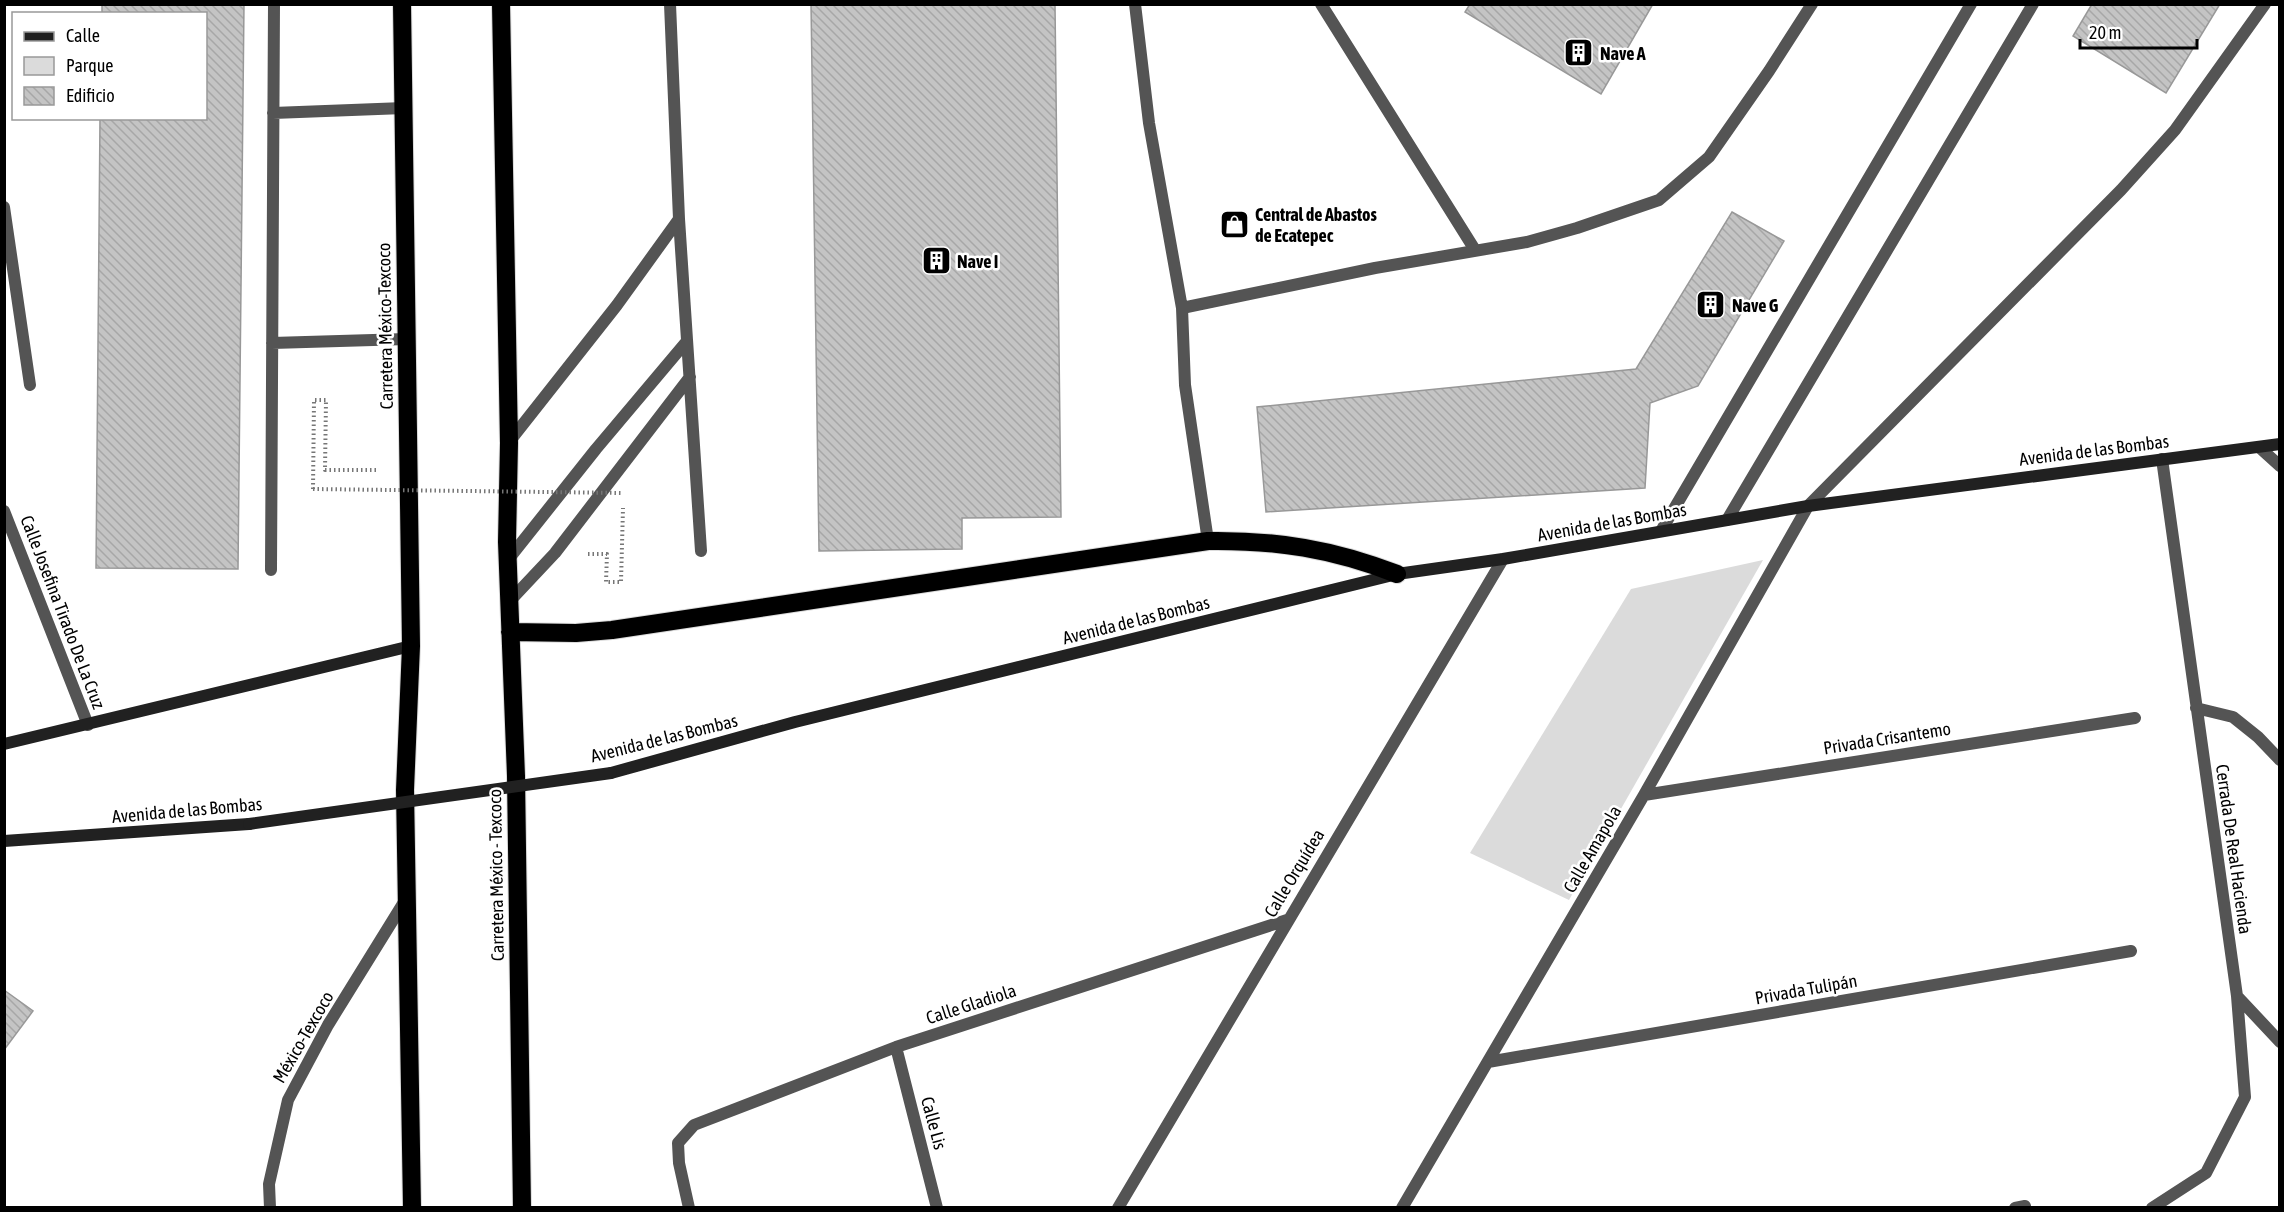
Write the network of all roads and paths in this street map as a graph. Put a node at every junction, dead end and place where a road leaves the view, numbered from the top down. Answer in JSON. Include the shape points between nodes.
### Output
{"nodes":[{"id":1,"x":274,"y":4,"type":"edge"},
{"id":2,"x":402,"y":4,"type":"edge"},
{"id":3,"x":501,"y":4,"type":"edge"},
{"id":4,"x":670,"y":4,"type":"edge"},
{"id":5,"x":1135,"y":4,"type":"edge"},
{"id":6,"x":1321,"y":4,"type":"edge"},
{"id":7,"x":1812,"y":4,"type":"edge"},
{"id":8,"x":1971,"y":4,"type":"edge"},
{"id":9,"x":2033,"y":4,"type":"edge"},
{"id":10,"x":2265,"y":4,"type":"edge"},
{"id":11,"x":404,"y":108,"type":"junction"},
{"id":12,"x":273,"y":113,"type":"junction"},
{"id":13,"x":4,"y":207,"type":"edge"},
{"id":14,"x":679,"y":219,"type":"junction"},
{"id":15,"x":1475,"y":250,"type":"junction"},
{"id":16,"x":1182,"y":308,"type":"junction"},
{"id":17,"x":406,"y":339,"type":"junction"},
{"id":18,"x":687,"y":340,"type":"junction"},
{"id":19,"x":272,"y":343,"type":"junction"},
{"id":20,"x":690,"y":377,"type":"junction"},
{"id":21,"x":30,"y":385,"type":"dead end"},
{"id":22,"x":509,"y":442,"type":"junction"},
{"id":23,"x":2280,"y":444,"type":"edge"},
{"id":24,"x":2259,"y":447,"type":"junction"},
{"id":25,"x":2162,"y":459,"type":"junction"},
{"id":26,"x":2280,"y":466,"type":"edge"},
{"id":27,"x":408,"y":471,"type":"junction"},
{"id":28,"x":1808,"y":506,"type":"junction"},
{"id":29,"x":4,"y":511,"type":"edge"},
{"id":30,"x":1727,"y":520,"type":"junction"},
{"id":31,"x":1661,"y":531,"type":"junction"},
{"id":32,"x":1208,"y":541,"type":"junction"},
{"id":33,"x":701,"y":551,"type":"dead end"},
{"id":34,"x":606,"y":554,"type":"dead end"},
{"id":35,"x":1503,"y":559,"type":"junction"},
{"id":36,"x":507,"y":561,"type":"junction"},
{"id":37,"x":272,"y":570,"type":"dead end"},
{"id":38,"x":1397,"y":574,"type":"junction"},
{"id":39,"x":509,"y":602,"type":"junction"},
{"id":40,"x":510,"y":632,"type":"junction"},
{"id":41,"x":411,"y":646,"type":"junction"},
{"id":42,"x":2196,"y":708,"type":"junction"},
{"id":43,"x":2135,"y":718,"type":"dead end"},
{"id":44,"x":88,"y":725,"type":"junction"},
{"id":45,"x":4,"y":744,"type":"edge"},
{"id":46,"x":2280,"y":760,"type":"edge"},
{"id":47,"x":1644,"y":795,"type":"junction"},
{"id":48,"x":4,"y":841,"type":"edge"},
{"id":49,"x":407,"y":898,"type":"junction"},
{"id":50,"x":1287,"y":920,"type":"junction"},
{"id":51,"x":2131,"y":951,"type":"dead end"},
{"id":52,"x":2237,"y":996,"type":"junction"},
{"id":53,"x":2280,"y":1042,"type":"edge"},
{"id":54,"x":896,"y":1047,"type":"junction"},
{"id":55,"x":1488,"y":1062,"type":"junction"},
{"id":56,"x":270,"y":1208,"type":"edge"},
{"id":57,"x":412,"y":1208,"type":"edge"},
{"id":58,"x":522,"y":1208,"type":"edge"},
{"id":59,"x":689,"y":1208,"type":"edge"},
{"id":60,"x":937,"y":1208,"type":"edge"},
{"id":61,"x":1118,"y":1208,"type":"edge"},
{"id":62,"x":1402,"y":1208,"type":"edge"},
{"id":63,"x":2152,"y":1208,"type":"edge"}],
"edges":[{"from":1,"to":12,"type":"street"},
{"from":2,"to":11,"type":"highway","name":"Carretera México-Texcoco"},
{"from":3,"to":22,"type":"highway"},
{"from":4,"to":14,"type":"street"},
{"from":5,"to":16,"type":"street","via":[[1149,123]]},
{"from":6,"to":15,"type":"street"},
{"from":7,"to":15,"type":"street","via":[[1708,157],[1659,200],[1527,242]]},
{"from":8,"to":31,"type":"street"},
{"from":9,"to":30,"type":"street"},
{"from":10,"to":28,"type":"street","name":"Calle Amapola","via":[[2175,130],[2121,190]]},
{"from":11,"to":12,"type":"street"},
{"from":11,"to":17,"type":"highway","name":"Carretera México-Texcoco"},
{"from":12,"to":19,"type":"street"},
{"from":13,"to":21,"type":"street"},
{"from":14,"to":18,"type":"street"},
{"from":14,"to":22,"type":"street"},
{"from":15,"to":16,"type":"street"},
{"from":16,"to":32,"type":"street","via":[[1185,385]]},
{"from":17,"to":19,"type":"street"},
{"from":17,"to":27,"type":"highway","name":"Carretera México-Texcoco"},
{"from":18,"to":20,"type":"street"},
{"from":18,"to":36,"type":"street"},
{"from":19,"to":37,"type":"street"},
{"from":20,"to":33,"type":"street"},
{"from":20,"to":39,"type":"street","via":[[555,553]]},
{"from":22,"to":36,"type":"highway","name":"Carretera México - Texcoco"},
{"from":23,"to":24,"type":"main road","name":"Avenida de las Bombas"},
{"from":24,"to":25,"type":"main road","name":"Avenida de las Bombas"},
{"from":24,"to":26,"type":"street"},
{"from":25,"to":28,"type":"main road","name":"Avenida de las Bombas"},
{"from":25,"to":42,"type":"street","name":"Cerrada De Real Hacienda"},
{"from":27,"to":34,"type":"path","bridge":true,"via":[[325,470],[326,400],[314,400],[313,489],[623,493],[621,582],[606,582]]},
{"from":27,"to":41,"type":"highway","name":"Carretera México-Texcoco"},
{"from":28,"to":30,"type":"main road","name":"Avenida de las Bombas"},
{"from":28,"to":47,"type":"street","name":"Calle Amapola"},
{"from":29,"to":44,"type":"street","name":"Calle Josefina Tirado De La Cruz"},
{"from":30,"to":31,"type":"main road","name":"Avenida de las Bombas"},
{"from":31,"to":35,"type":"main road","name":"Avenida de las Bombas"},
{"from":32,"to":38,"type":"highway","via":[[1294,545],[1364,561]]},
{"from":32,"to":40,"type":"highway","via":[[612,630]]},
{"from":35,"to":38,"type":"main road","name":"Avenida de las Bombas"},
{"from":35,"to":50,"type":"street","name":"Calle Orquídea"},
{"from":36,"to":39,"type":"highway","name":"Carretera México - Texcoco"},
{"from":38,"to":48,"type":"main road","name":"Avenida de las Bombas","bridge":true,"via":[[795,722],[610,773],[249,824]]},
{"from":39,"to":40,"type":"highway","name":"Carretera México - Texcoco"},
{"from":40,"to":58,"type":"highway","name":"Carretera México - Texcoco"},
{"from":41,"to":44,"type":"main road"},
{"from":41,"to":49,"type":"highway","via":[[405,790]]},
{"from":42,"to":46,"type":"street","via":[[2233,717]]},
{"from":42,"to":52,"type":"street","name":"Cerrada De Real Hacienda"},
{"from":43,"to":47,"type":"street","name":"Privada Crisantemo"},
{"from":44,"to":45,"type":"main road"},
{"from":47,"to":55,"type":"street","name":"Calle Amapola"},
{"from":49,"to":56,"type":"street","name":"México-Texcoco","via":[[328,1025],[288,1100],[269,1184]]},
{"from":49,"to":57,"type":"highway"},
{"from":50,"to":54,"type":"street","name":"Calle Gladiola"},
{"from":50,"to":61,"type":"street","name":"Calle Orquídea"},
{"from":51,"to":55,"type":"street","name":"Privada Tulipán"},
{"from":52,"to":53,"type":"street"},
{"from":52,"to":63,"type":"street","name":"Cerrada De Real Hacienda","via":[[2246,1097],[2206,1173]]},
{"from":54,"to":59,"type":"street","name":"Calle Gladiola","via":[[694,1125],[678,1143]]},
{"from":54,"to":60,"type":"street","name":"Calle Lis"},
{"from":55,"to":62,"type":"street","name":"Calle Amapola"}]}
